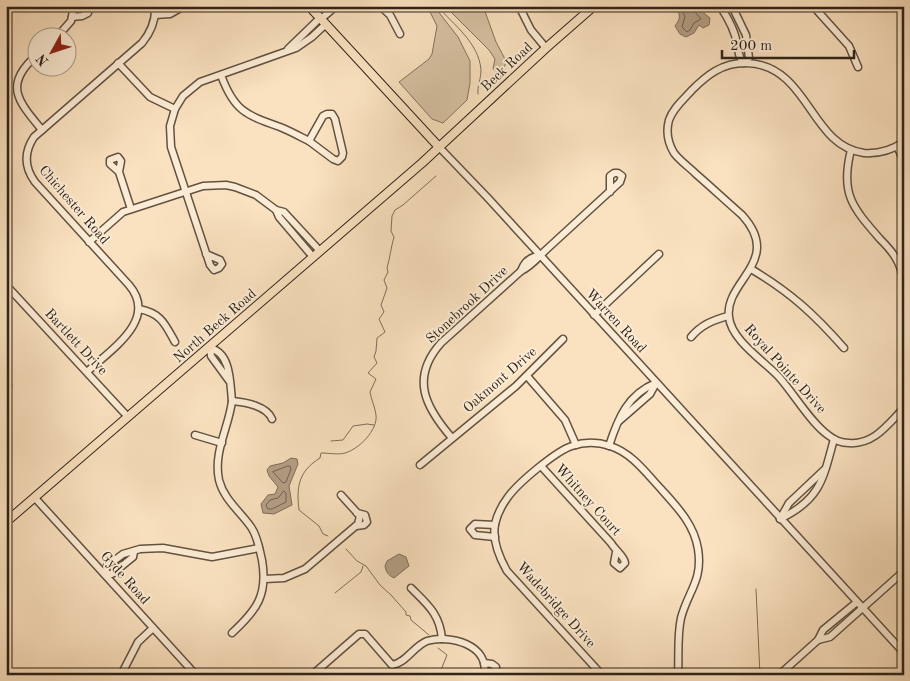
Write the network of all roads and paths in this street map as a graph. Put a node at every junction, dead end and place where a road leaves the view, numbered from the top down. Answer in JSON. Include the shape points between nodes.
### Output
{"nodes":[{"id":1,"x":74,"y":6,"type":"edge"},
{"id":2,"x":88,"y":6,"type":"edge"},
{"id":3,"x":155,"y":6,"type":"edge"},
{"id":4,"x":184,"y":6,"type":"edge"},
{"id":5,"x":309,"y":6,"type":"edge"},
{"id":6,"x":336,"y":6,"type":"edge"},
{"id":7,"x":380,"y":6,"type":"edge"},
{"id":8,"x":519,"y":6,"type":"edge"},
{"id":9,"x":594,"y":6,"type":"edge"},
{"id":10,"x":720,"y":6,"type":"edge"},
{"id":11,"x":732,"y":6,"type":"edge"},
{"id":12,"x":813,"y":6,"type":"edge"},
{"id":13,"x":155,"y":15,"type":"junction"},
{"id":14,"x":72,"y":17,"type":"junction"},
{"id":15,"x":322,"y":21,"type":"junction"},
{"id":16,"x":66,"y":28,"type":"edge"},
{"id":17,"x":400,"y":34,"type":"dead end"},
{"id":18,"x":746,"y":35,"type":"junction"},
{"id":19,"x":736,"y":37,"type":"junction"},
{"id":20,"x":546,"y":48,"type":"junction"},
{"id":21,"x":744,"y":61,"type":"junction"},
{"id":22,"x":28,"y":62,"type":"edge"},
{"id":23,"x":118,"y":63,"type":"junction"},
{"id":24,"x":858,"y":67,"type":"dead end"},
{"id":25,"x":221,"y":75,"type":"junction"},
{"id":26,"x":175,"y":109,"type":"junction"},
{"id":27,"x":42,"y":130,"type":"junction"},
{"id":28,"x":309,"y":141,"type":"junction"},
{"id":29,"x":904,"y":142,"type":"edge"},
{"id":30,"x":896,"y":146,"type":"junction"},
{"id":31,"x":439,"y":147,"type":"junction"},
{"id":32,"x":851,"y":150,"type":"junction"},
{"id":33,"x":904,"y":161,"type":"edge"},
{"id":34,"x":119,"y":172,"type":"dead end"},
{"id":35,"x":185,"y":191,"type":"junction"},
{"id":36,"x":610,"y":192,"type":"dead end"},
{"id":37,"x":131,"y":209,"type":"junction"},
{"id":38,"x":276,"y":210,"type":"junction"},
{"id":39,"x":89,"y":242,"type":"junction"},
{"id":40,"x":320,"y":252,"type":"junction"},
{"id":41,"x":206,"y":254,"type":"dead end"},
{"id":42,"x":659,"y":254,"type":"dead end"},
{"id":43,"x":539,"y":256,"type":"junction"},
{"id":44,"x":313,"y":258,"type":"junction"},
{"id":45,"x":751,"y":269,"type":"junction"},
{"id":46,"x":903,"y":278,"type":"edge"},
{"id":47,"x":6,"y":285,"type":"edge"},
{"id":48,"x":139,"y":309,"type":"junction"},
{"id":49,"x":594,"y":315,"type":"junction"},
{"id":50,"x":728,"y":316,"type":"junction"},
{"id":51,"x":692,"y":337,"type":"dead end"},
{"id":52,"x":564,"y":339,"type":"dead end"},
{"id":53,"x":175,"y":342,"type":"dead end"},
{"id":54,"x":210,"y":348,"type":"junction"},
{"id":55,"x":844,"y":348,"type":"dead end"},
{"id":56,"x":87,"y":372,"type":"junction"},
{"id":57,"x":527,"y":376,"type":"junction"},
{"id":58,"x":656,"y":383,"type":"junction"},
{"id":59,"x":232,"y":400,"type":"junction"},
{"id":60,"x":904,"y":408,"type":"edge"},
{"id":61,"x":128,"y":417,"type":"junction"},
{"id":62,"x":272,"y":419,"type":"dead end"},
{"id":63,"x":195,"y":435,"type":"dead end"},
{"id":64,"x":452,"y":438,"type":"junction"},
{"id":65,"x":834,"y":440,"type":"junction"},
{"id":66,"x":222,"y":443,"type":"junction"},
{"id":67,"x":576,"y":444,"type":"junction"},
{"id":68,"x":609,"y":446,"type":"junction"},
{"id":69,"x":420,"y":465,"type":"dead end"},
{"id":70,"x":541,"y":466,"type":"junction"},
{"id":71,"x":825,"y":469,"type":"junction"},
{"id":72,"x":341,"y":495,"type":"dead end"},
{"id":73,"x":35,"y":498,"type":"junction"},
{"id":74,"x":780,"y":519,"type":"junction"},
{"id":75,"x":6,"y":522,"type":"edge"},
{"id":76,"x":496,"y":522,"type":"junction"},
{"id":77,"x":495,"y":537,"type":"junction"},
{"id":78,"x":259,"y":548,"type":"junction"},
{"id":79,"x":616,"y":552,"type":"dead end"},
{"id":80,"x":904,"y":571,"type":"edge"},
{"id":81,"x":105,"y":574,"type":"junction"},
{"id":82,"x":264,"y":579,"type":"junction"},
{"id":83,"x":411,"y":588,"type":"dead end"},
{"id":84,"x":857,"y":602,"type":"junction"},
{"id":85,"x":863,"y":609,"type":"junction"},
{"id":86,"x":154,"y":628,"type":"junction"},
{"id":87,"x":232,"y":633,"type":"dead end"},
{"id":88,"x":442,"y":639,"type":"junction"},
{"id":89,"x":818,"y":640,"type":"junction"},
{"id":90,"x":904,"y":653,"type":"edge"},
{"id":91,"x":484,"y":664,"type":"junction"},
{"id":92,"x":121,"y":675,"type":"edge"},
{"id":93,"x":196,"y":675,"type":"edge"},
{"id":94,"x":312,"y":675,"type":"edge"},
{"id":95,"x":484,"y":675,"type":"edge"},
{"id":96,"x":496,"y":675,"type":"edge"},
{"id":97,"x":602,"y":675,"type":"edge"},
{"id":98,"x":678,"y":675,"type":"edge"},
{"id":99,"x":779,"y":675,"type":"edge"}],
"edges":[{"from":1,"to":14,"type":"street"},
{"from":2,"to":14,"type":"street","via":[[86,15]]},
{"from":3,"to":13,"type":"street"},
{"from":4,"to":13,"type":"street","via":[[170,14]]},
{"from":5,"to":15,"type":"main road","name":"Warren Road"},
{"from":6,"to":15,"type":"street"},
{"from":7,"to":17,"type":"street","via":[[390,15]]},
{"from":8,"to":20,"type":"street","via":[[531,30]]},
{"from":9,"to":20,"type":"main road","name":"Beck Road"},
{"from":10,"to":19,"type":"street"},
{"from":11,"to":18,"type":"street"},
{"from":12,"to":24,"type":"street","via":[[849,46]]},
{"from":13,"to":23,"type":"street","name":"Chichester Road","via":[[145,39]]},
{"from":14,"to":16,"type":"street"},
{"from":15,"to":25,"type":"street","via":[[287,50]]},
{"from":15,"to":31,"type":"main road","name":"Warren Road"},
{"from":18,"to":19,"type":"street"},
{"from":18,"to":21,"type":"street"},
{"from":19,"to":21,"type":"street"},
{"from":20,"to":31,"type":"main road","name":"Beck Road"},
{"from":21,"to":32,"type":"street","via":[[769,68],[785,78],[831,136]]},
{"from":21,"to":45,"type":"street","name":"Royal Pointe Drive","via":[[719,68],[702,80],[674,110],[668,133],[670,146],[678,158],[750,224],[756,246]]},
{"from":22,"to":27,"type":"street","via":[[18,78],[17,90],[23,107]]},
{"from":23,"to":26,"type":"street","via":[[150,97]]},
{"from":23,"to":27,"type":"street","name":"Chichester Road"},
{"from":25,"to":26,"type":"street","via":[[194,86]]},
{"from":25,"to":28,"type":"street","via":[[230,95],[244,112]]},
{"from":26,"to":35,"type":"street","via":[[170,142]]},
{"from":27,"to":39,"type":"street","name":"Chichester Road","via":[[28,148],[28,172]]},
{"from":28,"to":28,"type":"street","via":[[324,116],[332,114],[342,158],[334,160]]},
{"from":29,"to":30,"type":"street"},
{"from":30,"to":32,"type":"street","via":[[875,153]]},
{"from":30,"to":33,"type":"street"},
{"from":31,"to":40,"type":"main road","name":"North Beck Road"},
{"from":31,"to":43,"type":"street","name":"Warren Road"},
{"from":32,"to":46,"type":"street","via":[[846,176],[851,200],[863,220],[900,263]]},
{"from":34,"to":37,"type":"street"},
{"from":35,"to":37,"type":"street"},
{"from":35,"to":38,"type":"street","via":[[208,185],[226,185],[256,195]]},
{"from":35,"to":41,"type":"street"},
{"from":36,"to":43,"type":"street","name":"Stonebrook Drive"},
{"from":37,"to":39,"type":"street","via":[[119,215]]},
{"from":38,"to":40,"type":"street","via":[[294,221]]},
{"from":38,"to":44,"type":"street"},
{"from":39,"to":48,"type":"street","name":"Chichester Road","via":[[132,289]]},
{"from":40,"to":44,"type":"main road","name":"North Beck Road"},
{"from":42,"to":49,"type":"street"},
{"from":43,"to":49,"type":"street","name":"Warren Road"},
{"from":43,"to":64,"type":"street","name":"Stonebrook Drive","via":[[441,343],[430,359],[424,379],[426,398],[434,418]]},
{"from":44,"to":54,"type":"main road","name":"North Beck Road"},
{"from":45,"to":50,"type":"street","name":"Royal Pointe Drive","via":[[732,298]]},
{"from":45,"to":55,"type":"street","via":[[797,300]]},
{"from":47,"to":56,"type":"street","name":"Bartlett Drive"},
{"from":48,"to":53,"type":"street","via":[[160,318]]},
{"from":48,"to":56,"type":"street","via":[[130,331]]},
{"from":49,"to":58,"type":"street","name":"Warren Road"},
{"from":50,"to":51,"type":"street","via":[[698,328]]},
{"from":50,"to":65,"type":"street","name":"Royal Pointe Drive","via":[[737,336],[779,377]]},
{"from":52,"to":57,"type":"street","name":"Oakmont Drive"},
{"from":54,"to":59,"type":"street","via":[[217,350],[226,361]]},
{"from":54,"to":61,"type":"main road","name":"North Beck Road"},
{"from":56,"to":61,"type":"street","name":"Bartlett Drive"},
{"from":57,"to":64,"type":"street","name":"Oakmont Drive"},
{"from":57,"to":67,"type":"street","via":[[565,420]]},
{"from":58,"to":68,"type":"street","via":[[644,387],[625,408]]},
{"from":58,"to":74,"type":"street","name":"Warren Road"},
{"from":59,"to":62,"type":"street","via":[[255,406]]},
{"from":59,"to":66,"type":"street"},
{"from":60,"to":65,"type":"street","via":[[871,439],[855,444]]},
{"from":61,"to":73,"type":"main road","name":"North Beck Road"},
{"from":63,"to":66,"type":"street"},
{"from":64,"to":69,"type":"street","name":"Oakmont Drive"},
{"from":65,"to":71,"type":"street"},
{"from":66,"to":78,"type":"street","via":[[218,470],[222,488],[252,528]]},
{"from":67,"to":68,"type":"street"},
{"from":67,"to":70,"type":"street","via":[[558,452]]},
{"from":68,"to":98,"type":"street","via":[[632,458],[690,524],[696,542],[698,576],[681,620]]},
{"from":70,"to":76,"type":"street","via":[[508,497]]},
{"from":70,"to":79,"type":"street","name":"Whitney Court"},
{"from":71,"to":74,"type":"street","via":[[788,503]]},
{"from":71,"to":74,"type":"street","via":[[817,490],[797,511]]},
{"from":72,"to":82,"type":"street","via":[[357,513],[360,521],[356,526],[299,572],[284,578]]},
{"from":73,"to":75,"type":"main road","name":"North Beck Road"},
{"from":73,"to":81,"type":"street","name":"Gyde Road"},
{"from":74,"to":84,"type":"street","name":"Warren Road"},
{"from":76,"to":77,"type":"street","name":"Wadebridge Drive"},
{"from":76,"to":77,"type":"street","via":[[475,524],[470,529],[475,535]]},
{"from":77,"to":97,"type":"street","name":"Wadebridge Drive","via":[[507,571]]},
{"from":78,"to":81,"type":"street","via":[[212,557],[163,548],[140,549],[122,554],[107,566]]},
{"from":78,"to":82,"type":"street"},
{"from":80,"to":85,"type":"street"},
{"from":81,"to":86,"type":"street","name":"Gyde Road"},
{"from":82,"to":87,"type":"street","via":[[261,597],[254,610]]},
{"from":83,"to":88,"type":"street","via":[[438,618]]},
{"from":84,"to":85,"type":"street","name":"Warren Road"},
{"from":84,"to":89,"type":"street","via":[[824,630]]},
{"from":85,"to":89,"type":"street","via":[[830,637]]},
{"from":85,"to":90,"type":"street","name":"Warren Road"},
{"from":86,"to":92,"type":"street","via":[[134,648]]},
{"from":86,"to":93,"type":"street","name":"Gyde Road"},
{"from":88,"to":91,"type":"street","via":[[450,638],[469,646]]},
{"from":88,"to":94,"type":"street","via":[[426,642],[398,664],[392,665],[364,634],[359,634]]},
{"from":89,"to":99,"type":"street"},
{"from":91,"to":95,"type":"street"},
{"from":91,"to":96,"type":"street","via":[[496,667]]}]}
